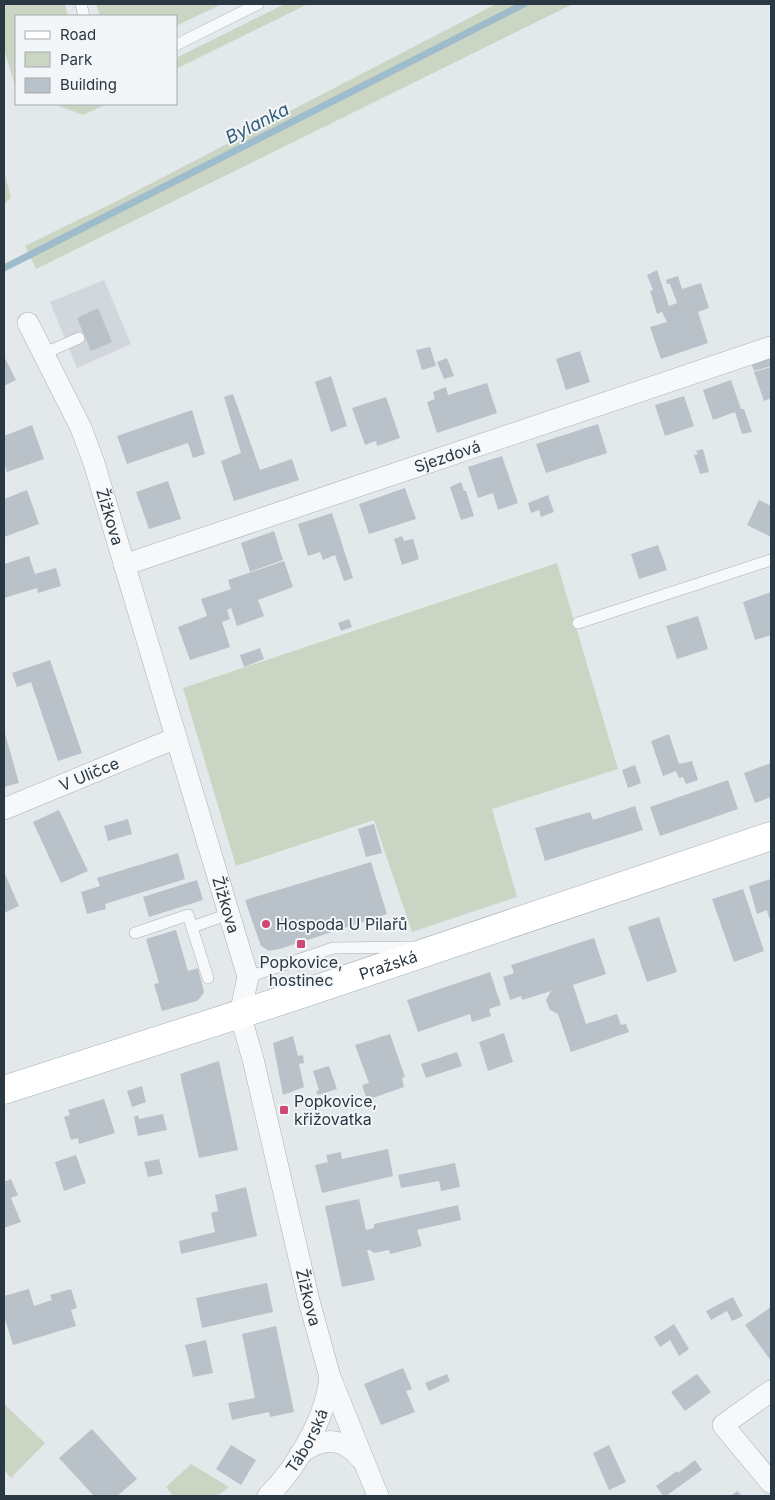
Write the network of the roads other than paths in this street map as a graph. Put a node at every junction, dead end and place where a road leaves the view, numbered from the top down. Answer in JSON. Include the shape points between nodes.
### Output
{"nodes":[{"id":1,"x":258,"y":4,"type":"edge"},
{"id":2,"x":178,"y":44,"type":"edge"},
{"id":3,"x":28,"y":323,"type":"dead end"},
{"id":4,"x":79,"y":338,"type":"dead end"},
{"id":5,"x":771,"y":347,"type":"edge"},
{"id":6,"x":43,"y":354,"type":"junction"},
{"id":7,"x":771,"y":560,"type":"edge"},
{"id":8,"x":124,"y":565,"type":"junction"},
{"id":9,"x":578,"y":623,"type":"dead end"},
{"id":10,"x":176,"y":738,"type":"junction"},
{"id":11,"x":4,"y":810,"type":"edge"},
{"id":12,"x":771,"y":836,"type":"edge"},
{"id":13,"x":229,"y":914,"type":"junction"},
{"id":14,"x":192,"y":927,"type":"junction"},
{"id":15,"x":135,"y":933,"type":"dead end"},
{"id":16,"x":442,"y":946,"type":"junction"},
{"id":17,"x":248,"y":977,"type":"junction"},
{"id":18,"x":208,"y":978,"type":"dead end"},
{"id":19,"x":240,"y":1014,"type":"junction"},
{"id":20,"x":4,"y":1090,"type":"edge"},
{"id":21,"x":330,"y":1378,"type":"junction"},
{"id":22,"x":771,"y":1392,"type":"edge"},
{"id":23,"x":298,"y":1456,"type":"junction"},
{"id":24,"x":364,"y":1461,"type":"junction"},
{"id":25,"x":771,"y":1483,"type":"edge"},
{"id":26,"x":268,"y":1496,"type":"edge"},
{"id":27,"x":378,"y":1496,"type":"edge"}],
"edges":[{"from":1,"to":2,"type":"lane"},
{"from":3,"to":6,"type":"street","name":"Žižkova"},
{"from":4,"to":6,"type":"lane"},
{"from":5,"to":8,"type":"street","name":"Sjezdová"},
{"from":6,"to":8,"type":"street","name":"Žižkova","via":[[81,428]]},
{"from":7,"to":9,"type":"lane"},
{"from":8,"to":10,"type":"street","name":"Žižkova"},
{"from":10,"to":11,"type":"street","name":"V Uličce"},
{"from":10,"to":13,"type":"street","name":"Žižkova"},
{"from":12,"to":16,"type":"main road","name":"Pražská"},
{"from":13,"to":14,"type":"lane"},
{"from":13,"to":17,"type":"street","name":"Žižkova"},
{"from":14,"to":15,"type":"lane","via":[[188,915]]},
{"from":14,"to":18,"type":"lane"},
{"from":16,"to":17,"type":"lane","via":[[333,948]]},
{"from":16,"to":19,"type":"main road","name":"Pražská"},
{"from":17,"to":19,"type":"street","name":"Žižkova"},
{"from":19,"to":20,"type":"main road","name":"Pražská"},
{"from":19,"to":21,"type":"street","name":"Žižkova"},
{"from":21,"to":23,"type":"street","name":"Táborská","via":[[322,1413]]},
{"from":21,"to":24,"type":"street","name":"Žižkova"},
{"from":22,"to":25,"type":"street","via":[[723,1426]]},
{"from":23,"to":24,"type":"street","via":[[321,1442],[334,1441],[353,1450]]},
{"from":23,"to":26,"type":"street","name":"Táborská"},
{"from":24,"to":27,"type":"street","name":"Žižkova"}]}
